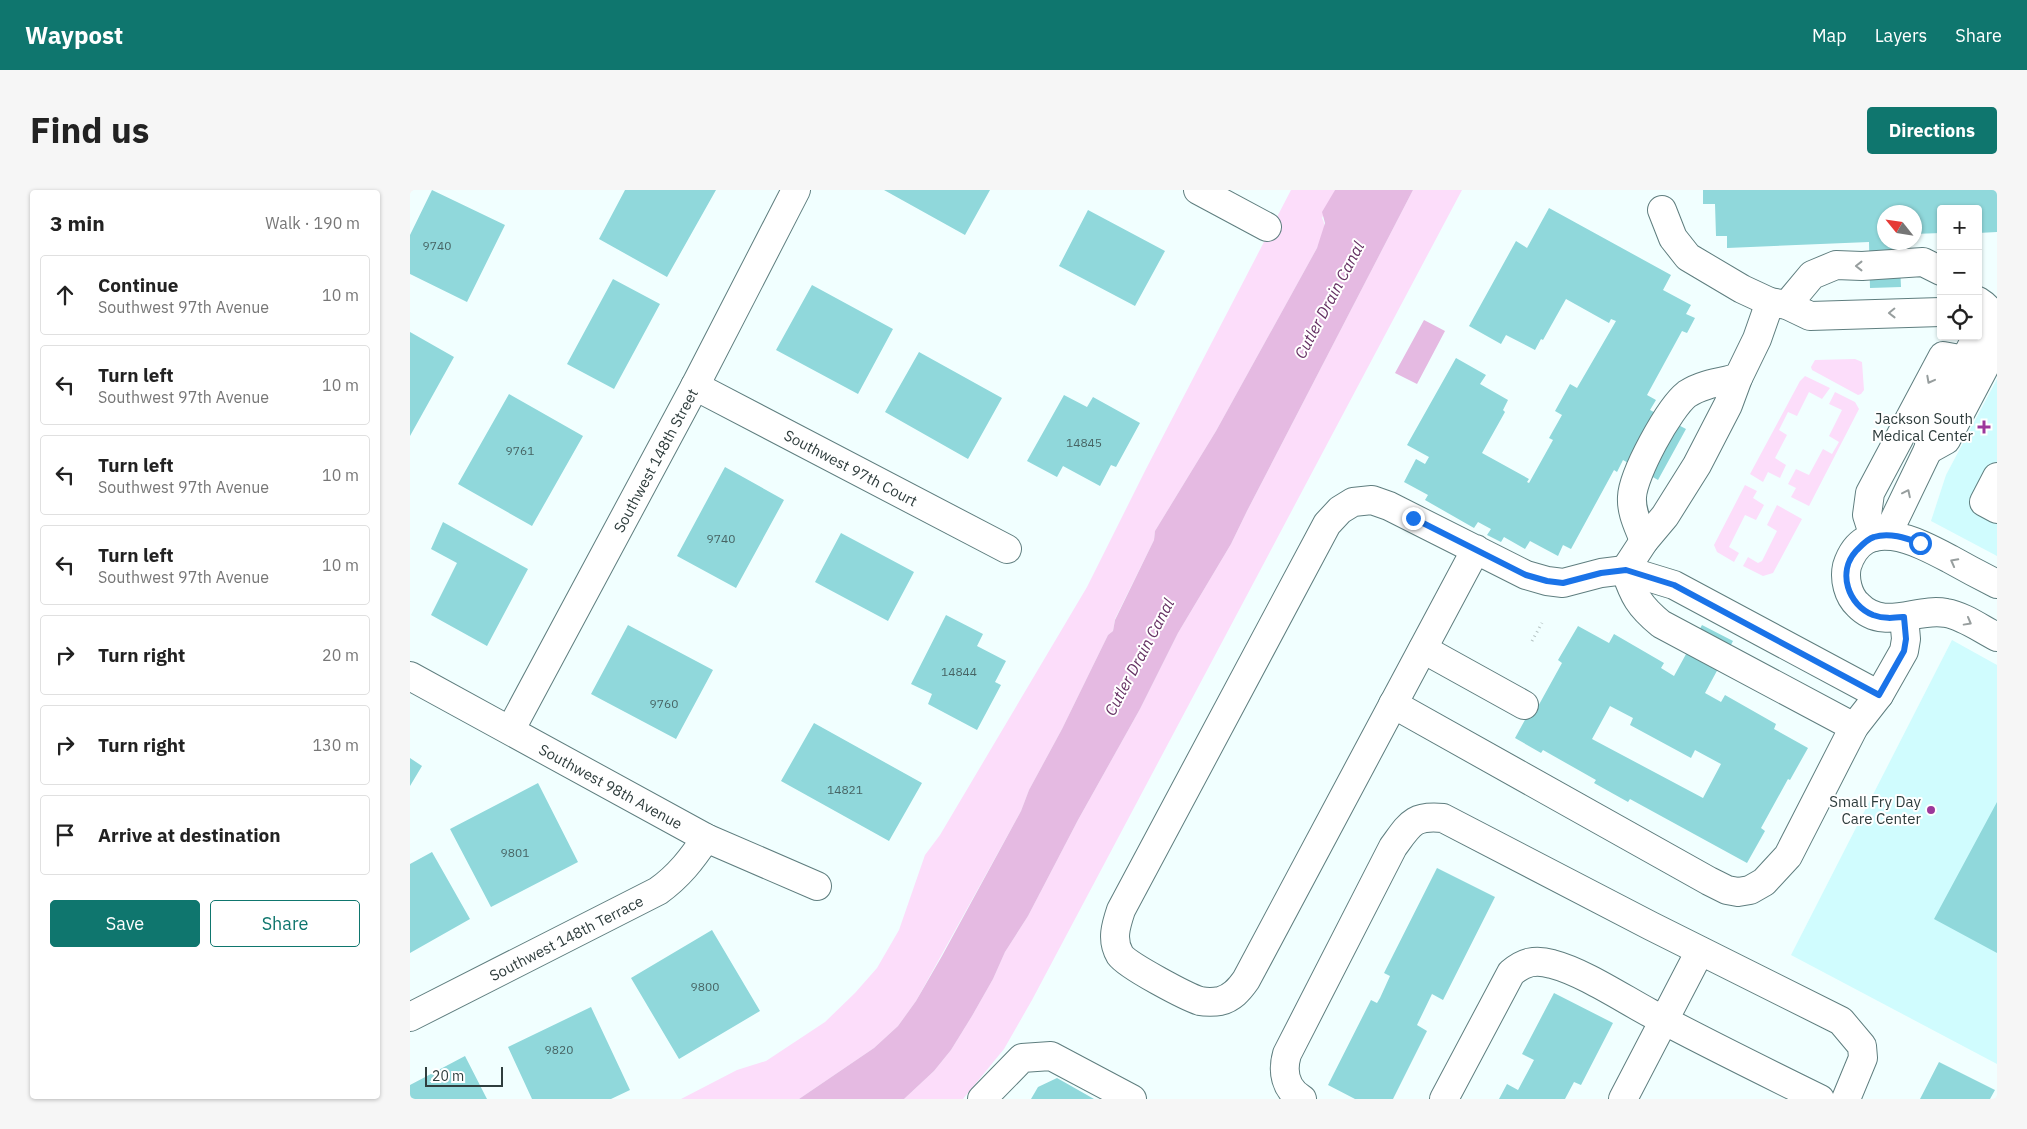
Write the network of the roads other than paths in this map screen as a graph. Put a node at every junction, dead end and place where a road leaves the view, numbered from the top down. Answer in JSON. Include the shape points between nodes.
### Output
{"nodes":[{"id":1,"x":796,"y":190,"type":"edge"},
{"id":2,"x":1198,"y":190,"type":"edge"},
{"id":3,"x":1662,"y":210,"type":"dead end"},
{"id":4,"x":1267,"y":227,"type":"dead end"},
{"id":5,"x":1937,"y":269,"type":"edge"},
{"id":6,"x":1778,"y":304,"type":"junction"},
{"id":7,"x":1982,"y":304,"type":"edge"},
{"id":8,"x":1937,"y":312,"type":"edge"},
{"id":9,"x":1989,"y":331,"type":"junction"},
{"id":10,"x":1965,"y":360,"type":"junction"},
{"id":11,"x":1738,"y":378,"type":"junction"},
{"id":12,"x":695,"y":386,"type":"junction"},
{"id":13,"x":1928,"y":450,"type":"junction"},
{"id":14,"x":1997,"y":477,"type":"edge"},
{"id":15,"x":1997,"y":509,"type":"edge"},
{"id":16,"x":1880,"y":536,"type":"junction"},
{"id":17,"x":1644,"y":541,"type":"junction"},
{"id":18,"x":1007,"y":549,"type":"dead end"},
{"id":19,"x":1476,"y":549,"type":"junction"},
{"id":20,"x":1626,"y":570,"type":"junction"},
{"id":21,"x":1997,"y":584,"type":"edge"},
{"id":22,"x":1904,"y":617,"type":"junction"},
{"id":23,"x":1997,"y":637,"type":"edge"},
{"id":24,"x":1423,"y":649,"type":"junction"},
{"id":25,"x":410,"y":676,"type":"edge"},
{"id":26,"x":1879,"y":695,"type":"junction"},
{"id":27,"x":1393,"y":704,"type":"junction"},
{"id":28,"x":1524,"y":705,"type":"dead end"},
{"id":29,"x":1854,"y":727,"type":"junction"},
{"id":30,"x":511,"y":730,"type":"junction"},
{"id":31,"x":706,"y":838,"type":"junction"},
{"id":32,"x":817,"y":886,"type":"dead end"},
{"id":33,"x":1700,"y":951,"type":"junction"},
{"id":34,"x":410,"y":1017,"type":"edge"},
{"id":35,"x":1664,"y":1020,"type":"junction"},
{"id":36,"x":982,"y":1099,"type":"edge"},
{"id":37,"x":1132,"y":1099,"type":"edge"},
{"id":38,"x":1302,"y":1099,"type":"edge"},
{"id":39,"x":1444,"y":1099,"type":"edge"},
{"id":40,"x":1623,"y":1099,"type":"edge"},
{"id":41,"x":1820,"y":1099,"type":"edge"},
{"id":42,"x":1846,"y":1099,"type":"edge"}],
"edges":[{"from":1,"to":12,"type":"street","name":"Southwest 148th Street"},
{"from":2,"to":4,"type":"street"},
{"from":3,"to":6,"type":"street","via":[[1673,238],[1688,257],[1742,289]]},
{"from":5,"to":6,"type":"street","one_way":true,"via":[[1923,262],[1836,265],[1812,275]]},
{"from":8,"to":6,"type":"street","one_way":true,"via":[[1810,316]]},
{"from":6,"to":11,"type":"street"},
{"from":7,"to":9,"type":"street","via":[[1990,310]]},
{"from":9,"to":10,"type":"street","via":[[1973,344]]},
{"from":9,"to":13,"type":"street","via":[[1994,349],[1946,440]]},
{"from":10,"to":13,"type":"street","via":[[1936,416]]},
{"from":10,"to":16,"type":"street","one_way":true,"via":[[1943,356],[1870,493],[1867,516]]},
{"from":11,"to":17,"type":"street","via":[[1697,465],[1665,516]]},
{"from":11,"to":17,"type":"street","via":[[1702,386],[1687,394],[1674,407],[1638,473],[1632,498]]},
{"from":12,"to":18,"type":"street","name":"Southwest 97th Court"},
{"from":12,"to":30,"type":"street","name":"Southwest 148th Street"},
{"from":16,"to":13,"type":"street","one_way":true},
{"from":14,"to":15,"type":"street","via":[[1984,502]]},
{"from":21,"to":16,"type":"street","one_way":true,"via":[[1920,543],[1903,537]]},
{"from":16,"to":22,"type":"street","via":[[1862,544],[1853,554],[1847,567],[1849,593],[1858,606],[1872,615]]},
{"from":17,"to":20,"type":"street"},
{"from":19,"to":20,"type":"street","via":[[1526,575],[1563,583]]},
{"from":19,"to":24,"type":"street"},
{"from":19,"to":27,"type":"street","via":[[1372,500],[1353,502],[1327,524],[1121,910],[1114,939],[1120,954],[1129,964],[1201,1001],[1219,1002],[1236,993],[1246,980]]},
{"from":20,"to":26,"type":"street","via":[[1674,585]]},
{"from":20,"to":29,"type":"street","via":[[1637,599],[1645,611],[1661,624]]},
{"from":22,"to":23,"type":"street","one_way":true,"via":[[1944,612]]},
{"from":22,"to":26,"type":"street","via":[[1904,651]]},
{"from":24,"to":27,"type":"street"},
{"from":24,"to":28,"type":"street"},
{"from":25,"to":30,"type":"street","name":"Southwest 98th Avenue"},
{"from":26,"to":29,"type":"street"},
{"from":27,"to":29,"type":"street","via":[[1710,881],[1738,892],[1764,882],[1788,856]]},
{"from":30,"to":31,"type":"street","name":"Southwest 98th Avenue"},
{"from":31,"to":32,"type":"street","name":"Southwest 98th Avenue"},
{"from":31,"to":34,"type":"street","name":"Southwest 148th Terrace","via":[[687,865],[658,891]]},
{"from":33,"to":35,"type":"street"},
{"from":33,"to":38,"type":"street","via":[[1443,818],[1427,816],[1411,824],[1393,847],[1287,1054],[1283,1068],[1288,1084]]},
{"from":33,"to":42,"type":"street","via":[[1841,1021],[1849,1029],[1862,1046],[1863,1058]]},
{"from":35,"to":39,"type":"street","via":[[1552,963],[1535,961],[1521,964],[1511,973]]},
{"from":35,"to":40,"type":"street"},
{"from":35,"to":41,"type":"street"},
{"from":36,"to":37,"type":"street","via":[[1022,1058],[1051,1056]]}]}
